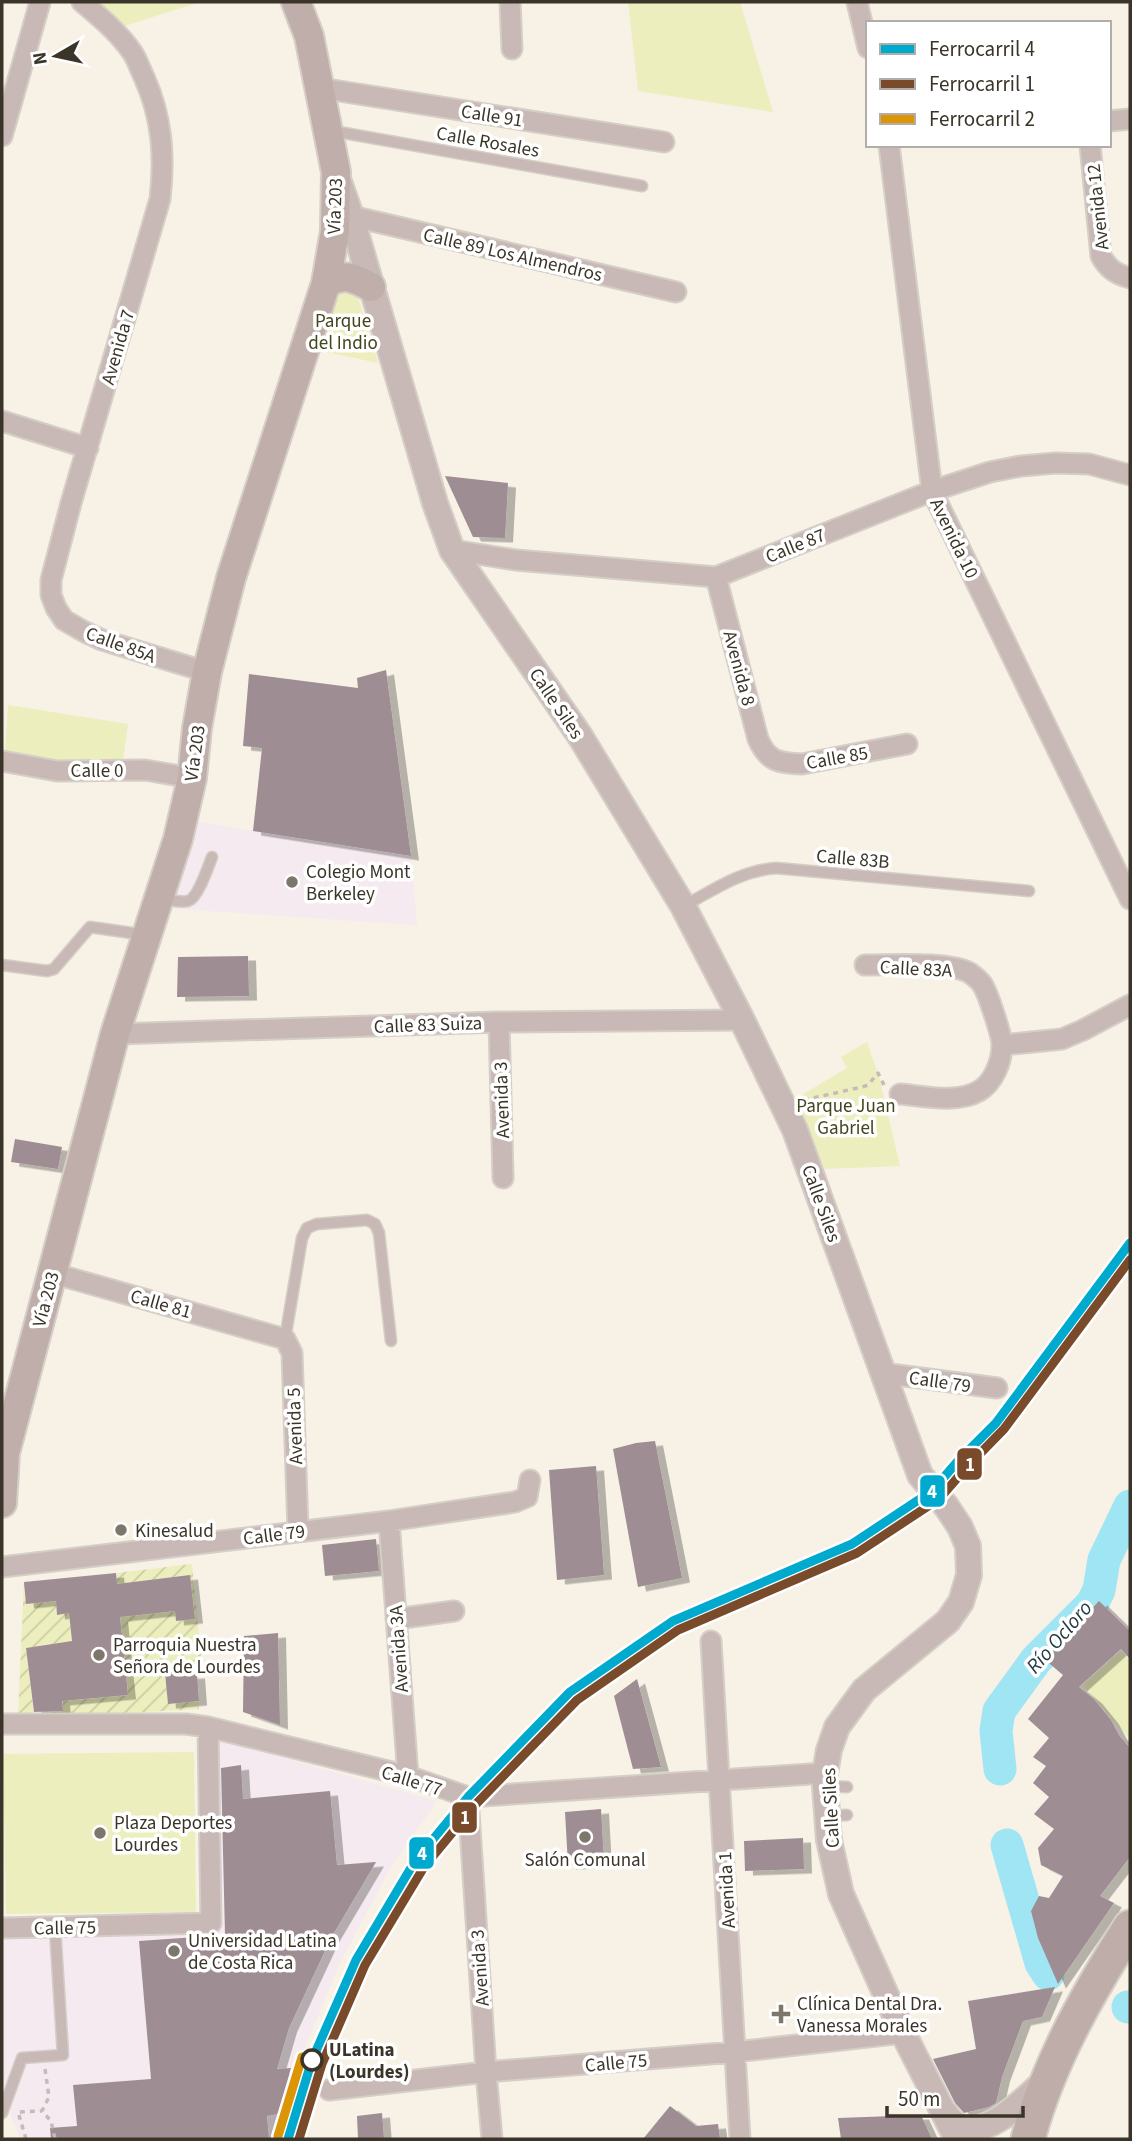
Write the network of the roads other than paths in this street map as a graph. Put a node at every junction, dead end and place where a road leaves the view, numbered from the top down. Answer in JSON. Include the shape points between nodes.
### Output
{"nodes":[{"id":1,"x":40,"y":2,"type":"edge"},
{"id":2,"x":82,"y":2,"type":"edge"},
{"id":3,"x":296,"y":2,"type":"edge"},
{"id":4,"x":510,"y":2,"type":"edge"},
{"id":5,"x":857,"y":2,"type":"edge"},
{"id":6,"x":866,"y":40,"type":"edge"},
{"id":7,"x":512,"y":49,"type":"dead end"},
{"id":8,"x":320,"y":88,"type":"junction"},
{"id":9,"x":1130,"y":119,"type":"edge"},
{"id":10,"x":1111,"y":121,"type":"edge"},
{"id":11,"x":328,"y":130,"type":"junction"},
{"id":12,"x":2,"y":136,"type":"edge"},
{"id":13,"x":664,"y":142,"type":"dead end"},
{"id":14,"x":889,"y":147,"type":"edge"},
{"id":15,"x":1090,"y":147,"type":"edge"},
{"id":16,"x":336,"y":172,"type":"junction"},
{"id":17,"x":642,"y":186,"type":"dead end"},
{"id":18,"x":351,"y":216,"type":"junction"},
{"id":19,"x":1130,"y":278,"type":"edge"},
{"id":20,"x":326,"y":283,"type":"junction"},
{"id":21,"x":371,"y":287,"type":"junction"},
{"id":22,"x":676,"y":292,"type":"dead end"},
{"id":23,"x":2,"y":421,"type":"edge"},
{"id":24,"x":88,"y":448,"type":"junction"},
{"id":25,"x":1130,"y":475,"type":"edge"},
{"id":26,"x":932,"y":491,"type":"junction"},
{"id":27,"x":452,"y":550,"type":"junction"},
{"id":28,"x":716,"y":576,"type":"junction"},
{"id":29,"x":51,"y":595,"type":"joint"},
{"id":30,"x":207,"y":672,"type":"junction"},
{"id":31,"x":907,"y":744,"type":"dead end"},
{"id":32,"x":769,"y":757,"type":"joint"},
{"id":33,"x":2,"y":761,"type":"edge"},
{"id":34,"x":192,"y":778,"type":"junction"},
{"id":35,"x":212,"y":857,"type":"dead end"},
{"id":36,"x":1029,"y":891,"type":"dead end"},
{"id":37,"x":160,"y":898,"type":"junction"},
{"id":38,"x":1130,"y":899,"type":"edge"},
{"id":39,"x":683,"y":906,"type":"junction"},
{"id":40,"x":146,"y":935,"type":"junction"},
{"id":41,"x":2,"y":965,"type":"edge"},
{"id":42,"x":864,"y":965,"type":"dead end"},
{"id":43,"x":1130,"y":1005,"type":"edge"},
{"id":44,"x":742,"y":1020,"type":"junction"},
{"id":45,"x":499,"y":1022,"type":"junction"},
{"id":46,"x":115,"y":1034,"type":"junction"},
{"id":47,"x":1002,"y":1045,"type":"junction"},
{"id":48,"x":900,"y":1094,"type":"road end"},
{"id":49,"x":503,"y":1178,"type":"dead end"},
{"id":50,"x":52,"y":1273,"type":"junction"},
{"id":51,"x":278,"y":1336,"type":"junction"},
{"id":52,"x":391,"y":1341,"type":"dead end"},
{"id":53,"x":882,"y":1373,"type":"junction"},
{"id":54,"x":997,"y":1388,"type":"dead end"},
{"id":55,"x":530,"y":1480,"type":"dead end"},
{"id":56,"x":2,"y":1503,"type":"edge"},
{"id":57,"x":389,"y":1521,"type":"junction"},
{"id":58,"x":298,"y":1531,"type":"junction"},
{"id":59,"x":2,"y":1567,"type":"edge"},
{"id":60,"x":454,"y":1611,"type":"dead end"},
{"id":61,"x":396,"y":1619,"type":"junction"},
{"id":62,"x":712,"y":1641,"type":"dead end"},
{"id":63,"x":2,"y":1724,"type":"edge"},
{"id":64,"x":208,"y":1727,"type":"junction"},
{"id":65,"x":408,"y":1776,"type":"junction"},
{"id":66,"x":719,"y":1781,"type":"junction"},
{"id":67,"x":832,"y":1782,"type":"junction"},
{"id":68,"x":468,"y":1797,"type":"junction"},
{"id":69,"x":1130,"y":1927,"type":"edge"},
{"id":70,"x":2,"y":1928,"type":"edge"},
{"id":71,"x":55,"y":1928,"type":"junction"},
{"id":72,"x":903,"y":2033,"type":"junction"},
{"id":73,"x":735,"y":2052,"type":"junction"},
{"id":74,"x":486,"y":2072,"type":"junction"},
{"id":75,"x":1047,"y":2079,"type":"junction"},
{"id":76,"x":328,"y":2090,"type":"dead end"},
{"id":77,"x":2,"y":2113,"type":"edge"},
{"id":78,"x":945,"y":2113,"type":"junction"},
{"id":79,"x":492,"y":2139,"type":"edge"},
{"id":80,"x":740,"y":2139,"type":"edge"},
{"id":81,"x":957,"y":2139,"type":"edge"},
{"id":82,"x":1028,"y":2139,"type":"edge"}],
"edges":[{"from":1,"to":12,"type":"street"},
{"from":2,"to":24,"type":"street","name":"Avenida 7","via":[[133,53],[153,97],[163,169],[160,199]]},
{"from":3,"to":8,"type":"main road","name":"Vía 203"},
{"from":4,"to":7,"type":"street"},
{"from":5,"to":6,"type":"street"},
{"from":8,"to":11,"type":"main road","name":"Vía 203"},
{"from":8,"to":13,"type":"street","name":"Calle 91"},
{"from":9,"to":10,"type":"street"},
{"from":11,"to":16,"type":"main road","name":"Vía 203"},
{"from":11,"to":17,"type":"lane","name":"Calle Rosales"},
{"from":14,"to":26,"type":"street","name":"Avenida 10"},
{"from":15,"to":19,"type":"street","name":"Avenida 12","via":[[1101,256],[1108,268]]},
{"from":16,"to":18,"type":"street","name":"Calle Siles"},
{"from":16,"to":20,"type":"main road","name":"Vía 203","via":[[335,231]]},
{"from":18,"to":21,"type":"street","name":"Calle Siles"},
{"from":18,"to":22,"type":"street","name":"Calle 89 Los Almendros"},
{"from":20,"to":21,"type":"main road","via":[[338,276]]},
{"from":20,"to":30,"type":"main road","name":"Vía 203","via":[[231,578]]},
{"from":21,"to":27,"type":"street","name":"Calle Siles"},
{"from":23,"to":24,"type":"street"},
{"from":24,"to":29,"type":"street","name":"Avenida 7","via":[[51,580]]},
{"from":25,"to":26,"type":"street","name":"Calle 87","via":[[1089,464],[1056,463],[990,472]]},
{"from":26,"to":28,"type":"street","name":"Calle 87"},
{"from":26,"to":38,"type":"street","name":"Avenida 10"},
{"from":27,"to":28,"type":"street","name":"Calle 87","via":[[516,560]]},
{"from":27,"to":39,"type":"street","name":"Calle Siles","via":[[580,736]]},
{"from":28,"to":32,"type":"street","name":"Avenida 8","via":[[758,739]]},
{"from":29,"to":30,"type":"street","name":"Calle 85A","via":[[64,620],[83,632]]},
{"from":30,"to":34,"type":"main road","name":"Vía 203"},
{"from":31,"to":32,"type":"street","name":"Calle 85","via":[[802,764]]},
{"from":33,"to":34,"type":"street","name":"Calle 0","via":[[57,771],[145,770]]},
{"from":34,"to":37,"type":"main road","name":"Vía 203"},
{"from":35,"to":37,"type":"lane","via":[[192,899]]},
{"from":36,"to":39,"type":"lane","name":"Calle 83B","via":[[776,868],[745,873]]},
{"from":37,"to":40,"type":"main road","name":"Vía 203"},
{"from":39,"to":44,"type":"street","name":"Calle Siles"},
{"from":40,"to":41,"type":"lane","via":[[90,927],[54,969]]},
{"from":40,"to":46,"type":"main road","name":"Vía 203"},
{"from":42,"to":47,"type":"street","name":"Calle 83A","via":[[937,966],[970,973],[982,985]]},
{"from":43,"to":47,"type":"street","via":[[1062,1039]]},
{"from":44,"to":45,"type":"street","name":"Calle 83 Suiza"},
{"from":44,"to":53,"type":"street","name":"Calle Siles","via":[[795,1130]]},
{"from":45,"to":46,"type":"street","name":"Calle 83 Suiza"},
{"from":45,"to":49,"type":"street","name":"Avenida 3"},
{"from":46,"to":50,"type":"main road","name":"Vía 203"},
{"from":47,"to":48,"type":"street","via":[[993,1079],[977,1093],[951,1097]]},
{"from":50,"to":51,"type":"street","name":"Calle 81"},
{"from":50,"to":56,"type":"main road","name":"Vía 203","via":[[5,1452]]},
{"from":51,"to":52,"type":"lane","via":[[307,1228],[367,1220],[376,1224],[379,1233]]},
{"from":51,"to":58,"type":"street","name":"Avenida 5","via":[[292,1353]]},
{"from":53,"to":54,"type":"street","name":"Calle 79"},
{"from":53,"to":67,"type":"street","name":"Calle Siles","via":[[920,1475],[960,1527],[968,1546],[969,1575],[961,1602],[948,1621],[864,1690],[837,1727],[828,1750]]},
{"from":55,"to":57,"type":"street","name":"Calle 79","via":[[527,1497],[514,1502]]},
{"from":57,"to":58,"type":"street","name":"Calle 79"},
{"from":57,"to":61,"type":"street","name":"Avenida 3A"},
{"from":58,"to":59,"type":"street","name":"Calle 79"},
{"from":60,"to":61,"type":"street"},
{"from":61,"to":65,"type":"street","name":"Avenida 3A"},
{"from":62,"to":66,"type":"street","name":"Avenida 1"},
{"from":63,"to":64,"type":"street","name":"Calle 77"},
{"from":64,"to":65,"type":"street","name":"Calle 77"},
{"from":64,"to":71,"type":"street","name":"Calle 75","via":[[211,1923]]},
{"from":65,"to":68,"type":"street","name":"Calle 77"},
{"from":66,"to":67,"type":"street","name":"Calle 77"},
{"from":66,"to":68,"type":"street","name":"Calle 77"},
{"from":66,"to":73,"type":"street","name":"Avenida 1"},
{"from":67,"to":72,"type":"street","name":"Calle Siles","via":[[837,1816],[829,1840],[841,1894]]},
{"from":68,"to":74,"type":"street","name":"Avenida 3"},
{"from":69,"to":75,"type":"highway","via":[[1099,1976]]},
{"from":70,"to":71,"type":"street","name":"Calle 75"},
{"from":71,"to":77,"type":"lane","via":[[63,2055],[22,2058]]},
{"from":72,"to":73,"type":"street","name":"Calle 75"},
{"from":72,"to":78,"type":"street","name":"Calle Siles"},
{"from":73,"to":74,"type":"street","name":"Calle 75"},
{"from":73,"to":80,"type":"street","name":"Avenida 1"},
{"from":74,"to":76,"type":"street","name":"Calle 75"},
{"from":74,"to":79,"type":"street","name":"Avenida 3"},
{"from":75,"to":78,"type":"street","via":[[986,2127],[957,2126]]},
{"from":75,"to":82,"type":"highway"},
{"from":78,"to":81,"type":"street","name":"Calle Siles"}]}
